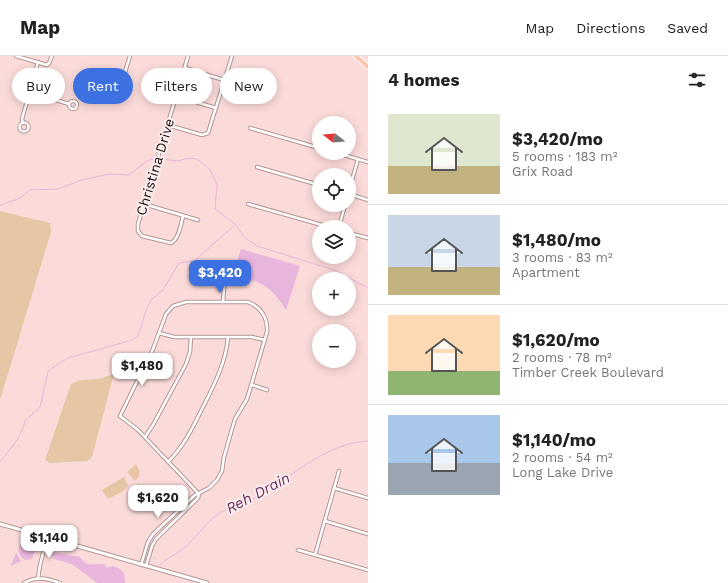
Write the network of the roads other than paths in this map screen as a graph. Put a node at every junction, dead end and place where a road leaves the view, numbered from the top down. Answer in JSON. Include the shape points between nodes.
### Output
{"nodes":[{"id":1,"x":16,"y":56,"type":"edge"},
{"id":2,"x":52,"y":56,"type":"edge"},
{"id":3,"x":130,"y":56,"type":"edge"},
{"id":4,"x":188,"y":56,"type":"edge"},
{"id":5,"x":232,"y":56,"type":"edge"},
{"id":6,"x":356,"y":56,"type":"edge"},
{"id":7,"x":38,"y":62,"type":"junction"},
{"id":8,"x":368,"y":67,"type":"edge"},
{"id":9,"x":36,"y":68,"type":"edge"},
{"id":10,"x":126,"y":68,"type":"edge"},
{"id":11,"x":185,"y":68,"type":"edge"},
{"id":12,"x":228,"y":68,"type":"edge"},
{"id":13,"x":220,"y":94,"type":"edge"},
{"id":14,"x":65,"y":103,"type":"edge"},
{"id":15,"x":26,"y":104,"type":"edge"},
{"id":16,"x":69,"y":104,"type":"dead end"},
{"id":17,"x":174,"y":104,"type":"edge"},
{"id":18,"x":203,"y":104,"type":"edge"},
{"id":19,"x":216,"y":108,"type":"junction"},
{"id":20,"x":23,"y":122,"type":"dead end"},
{"id":21,"x":168,"y":125,"type":"junction"},
{"id":22,"x":250,"y":128,"type":"dead end"},
{"id":23,"x":312,"y":146,"type":"edge"},
{"id":24,"x":358,"y":159,"type":"joint"},
{"id":25,"x":368,"y":162,"type":"edge"},
{"id":26,"x":257,"y":167,"type":"dead end"},
{"id":27,"x":356,"y":168,"type":"edge"},
{"id":28,"x":312,"y":184,"type":"edge"},
{"id":29,"x":356,"y":196,"type":"edge"},
{"id":30,"x":368,"y":200,"type":"edge"},
{"id":31,"x":144,"y":204,"type":"junction"},
{"id":32,"x":248,"y":204,"type":"dead end"},
{"id":33,"x":183,"y":216,"type":"junction"},
{"id":34,"x":198,"y":220,"type":"dead end"},
{"id":35,"x":312,"y":222,"type":"edge"},
{"id":36,"x":356,"y":235,"type":"edge"},
{"id":37,"x":368,"y":238,"type":"edge"},
{"id":38,"x":225,"y":277,"type":"dead end"},
{"id":39,"x":223,"y":302,"type":"junction"},
{"id":40,"x":159,"y":333,"type":"junction"},
{"id":41,"x":191,"y":337,"type":"junction"},
{"id":42,"x":228,"y":337,"type":"junction"},
{"id":43,"x":265,"y":340,"type":"junction"},
{"id":44,"x":252,"y":385,"type":"junction"},
{"id":45,"x":267,"y":390,"type":"dead end"},
{"id":46,"x":145,"y":437,"type":"junction"},
{"id":47,"x":168,"y":462,"type":"junction"},
{"id":48,"x":339,"y":471,"type":"dead end"},
{"id":49,"x":334,"y":488,"type":"junction"},
{"id":50,"x":199,"y":494,"type":"junction"},
{"id":51,"x":368,"y":498,"type":"edge"},
{"id":52,"x":179,"y":509,"type":"junction"},
{"id":53,"x":183,"y":513,"type":"junction"},
{"id":54,"x":324,"y":522,"type":"junction"},
{"id":55,"x":0,"y":524,"type":"edge"},
{"id":56,"x":161,"y":526,"type":"junction"},
{"id":57,"x":165,"y":530,"type":"junction"},
{"id":58,"x":368,"y":534,"type":"edge"},
{"id":59,"x":47,"y":538,"type":"junction"},
{"id":60,"x":298,"y":550,"type":"dead end"},
{"id":61,"x":315,"y":555,"type":"junction"},
{"id":62,"x":141,"y":564,"type":"junction"},
{"id":63,"x":146,"y":566,"type":"junction"},
{"id":64,"x":368,"y":570,"type":"edge"},
{"id":65,"x":38,"y":578,"type":"junction"},
{"id":66,"x":24,"y":583,"type":"edge"},
{"id":67,"x":60,"y":583,"type":"edge"},
{"id":68,"x":207,"y":583,"type":"edge"}],
"edges":[{"from":1,"to":7,"type":"street"},
{"from":2,"to":7,"type":"street","via":[[48,64]]},
{"from":3,"to":10,"type":"street"},
{"from":4,"to":11,"type":"street","name":"Christina Drive"},
{"from":5,"to":12,"type":"street"},
{"from":6,"to":8,"type":"main road"},
{"from":7,"to":9,"type":"street"},
{"from":13,"to":19,"type":"street"},
{"from":14,"to":16,"type":"street"},
{"from":15,"to":20,"type":"street"},
{"from":17,"to":21,"type":"street","name":"Christina Drive"},
{"from":18,"to":19,"type":"street"},
{"from":19,"to":21,"type":"street","via":[[206,134]]},
{"from":21,"to":31,"type":"street","name":"Christina Drive"},
{"from":22,"to":23,"type":"street"},
{"from":24,"to":25,"type":"street"},
{"from":24,"to":27,"type":"street"},
{"from":26,"to":28,"type":"street"},
{"from":29,"to":30,"type":"street"},
{"from":31,"to":33,"type":"street"},
{"from":31,"to":33,"type":"street","name":"Christina Drive","via":[[137,228],[142,236],[173,242]]},
{"from":32,"to":35,"type":"street"},
{"from":33,"to":34,"type":"street"},
{"from":36,"to":37,"type":"street"},
{"from":38,"to":39,"type":"street"},
{"from":39,"to":40,"type":"street","via":[[184,302],[176,305],[166,314]]},
{"from":39,"to":43,"type":"street","via":[[248,302],[255,305],[266,318]]},
{"from":40,"to":41,"type":"street","via":[[171,337]]},
{"from":40,"to":46,"type":"street","via":[[154,349],[120,416]]},
{"from":41,"to":42,"type":"street"},
{"from":41,"to":46,"type":"street","via":[[187,361],[154,425]]},
{"from":42,"to":43,"type":"street","via":[[254,337]]},
{"from":42,"to":47,"type":"street","via":[[216,381],[185,442]]},
{"from":43,"to":44,"type":"street"},
{"from":44,"to":45,"type":"street"},
{"from":44,"to":50,"type":"street","via":[[246,403],[234,421],[220,474],[212,485]]},
{"from":46,"to":47,"type":"street"},
{"from":47,"to":50,"type":"street"},
{"from":48,"to":49,"type":"street"},
{"from":49,"to":51,"type":"street"},
{"from":49,"to":54,"type":"street"},
{"from":50,"to":52,"type":"street"},
{"from":50,"to":53,"type":"street"},
{"from":52,"to":53,"type":"street"},
{"from":52,"to":56,"type":"street"},
{"from":53,"to":57,"type":"street"},
{"from":54,"to":58,"type":"street"},
{"from":54,"to":61,"type":"street"},
{"from":55,"to":59,"type":"street"},
{"from":56,"to":57,"type":"street"},
{"from":56,"to":62,"type":"street","via":[[148,542]]},
{"from":57,"to":63,"type":"street","via":[[154,542]]},
{"from":59,"to":62,"type":"street"},
{"from":59,"to":65,"type":"street"},
{"from":60,"to":61,"type":"street"},
{"from":61,"to":64,"type":"street"},
{"from":62,"to":63,"type":"street"},
{"from":63,"to":68,"type":"street"},
{"from":65,"to":66,"type":"street"},
{"from":65,"to":67,"type":"street"}]}
